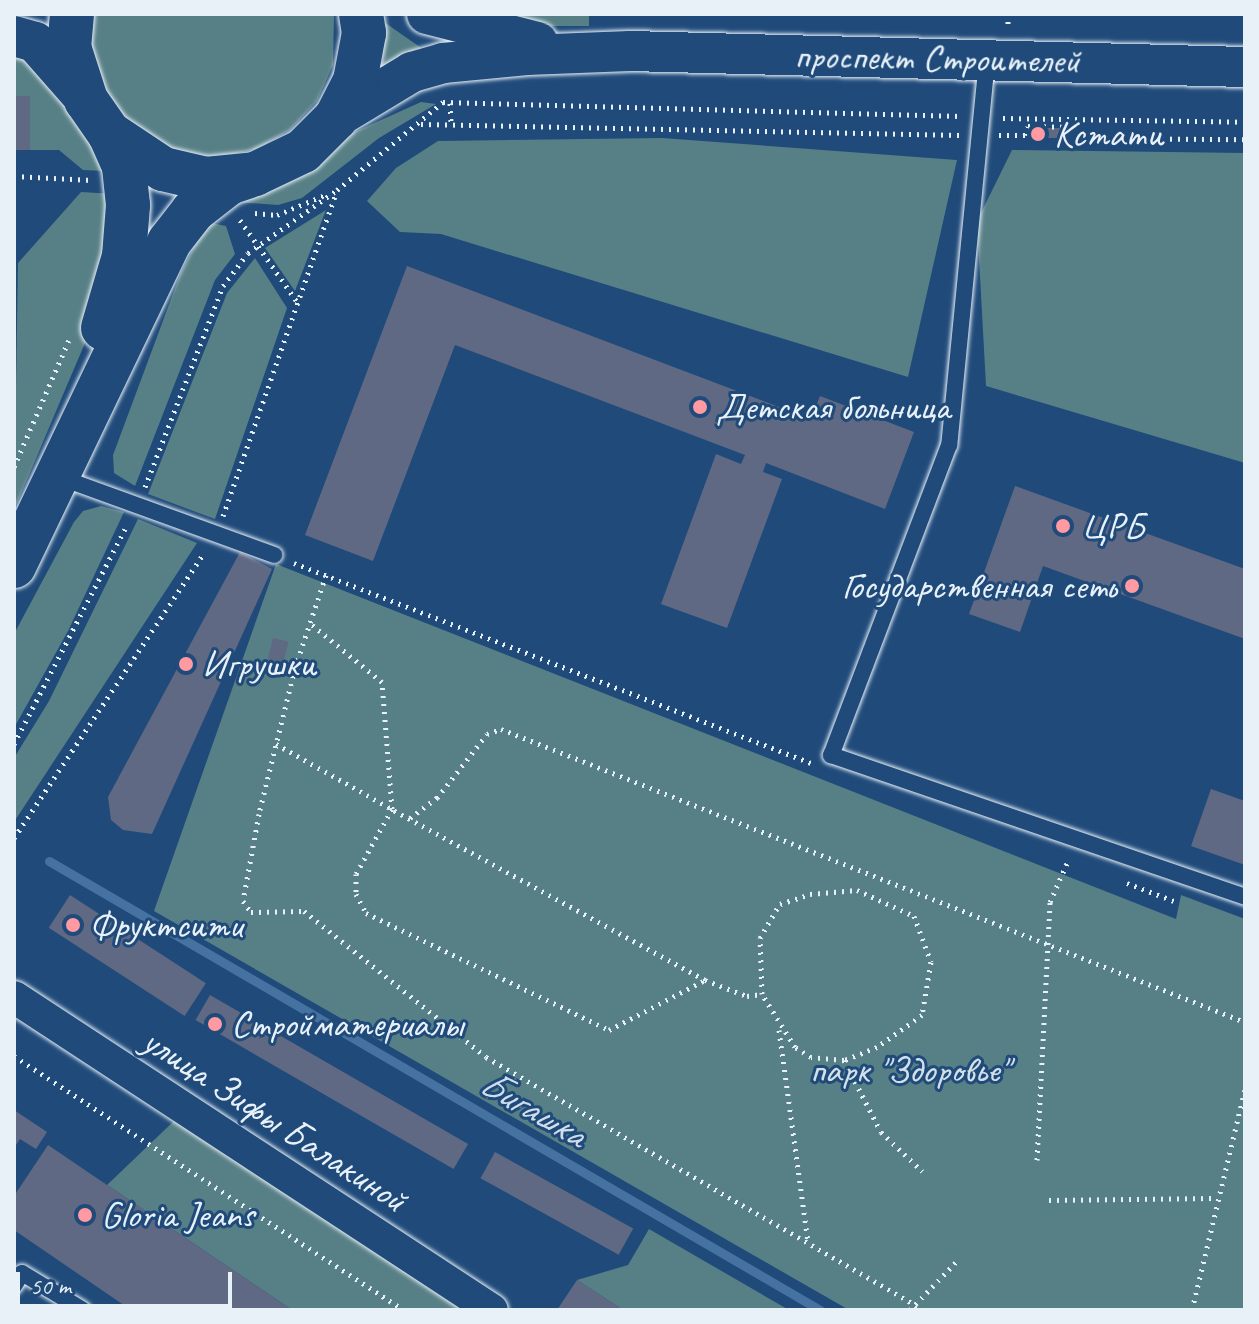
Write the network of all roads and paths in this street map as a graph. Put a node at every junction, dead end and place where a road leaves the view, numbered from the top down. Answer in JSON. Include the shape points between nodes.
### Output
{"nodes":[{"id":1,"x":72,"y":14,"type":"edge"},
{"id":2,"x":361,"y":14,"type":"edge"},
{"id":3,"x":427,"y":14,"type":"edge"},
{"id":4,"x":1008,"y":14,"type":"edge"},
{"id":5,"x":14,"y":36,"type":"edge"},
{"id":6,"x":998,"y":43,"type":"junction"},
{"id":7,"x":630,"y":51,"type":"junction"},
{"id":8,"x":1245,"y":67,"type":"edge"},
{"id":9,"x":450,"y":103,"type":"junction"},
{"id":10,"x":97,"y":116,"type":"junction"},
{"id":11,"x":983,"y":117,"type":"junction"},
{"id":12,"x":336,"y":118,"type":"junction"},
{"id":13,"x":1245,"y":122,"type":"edge"},
{"id":14,"x":451,"y":123,"type":"junction"},
{"id":15,"x":421,"y":124,"type":"junction"},
{"id":16,"x":982,"y":135,"type":"junction"},
{"id":17,"x":1245,"y":139,"type":"edge"},
{"id":18,"x":255,"y":174,"type":"junction"},
{"id":19,"x":14,"y":176,"type":"edge"},
{"id":20,"x":105,"y":180,"type":"dead end"},
{"id":21,"x":337,"y":190,"type":"junction"},
{"id":22,"x":257,"y":245,"type":"junction"},
{"id":23,"x":298,"y":303,"type":"dead end"},
{"id":24,"x":59,"y":477,"type":"junction"},
{"id":25,"x":139,"y":502,"type":"junction"},
{"id":26,"x":274,"y":555,"type":"joint"},
{"id":27,"x":14,"y":566,"type":"edge"},
{"id":28,"x":326,"y":575,"type":"junction"},
{"id":29,"x":310,"y":623,"type":"junction"},
{"id":30,"x":14,"y":744,"type":"edge"},
{"id":31,"x":276,"y":744,"type":"junction"},
{"id":32,"x":815,"y":764,"type":"dead end"},
{"id":33,"x":392,"y":809,"type":"junction"},
{"id":34,"x":410,"y":818,"type":"junction"},
{"id":35,"x":1054,"y":855,"type":"dead end"},
{"id":36,"x":1068,"y":861,"type":"junction"},
{"id":37,"x":1082,"y":866,"type":"dead end"},
{"id":38,"x":1121,"y":881,"type":"dead end"},
{"id":39,"x":1245,"y":897,"type":"edge"},
{"id":40,"x":1174,"y":901,"type":"dead end"},
{"id":41,"x":1049,"y":946,"type":"junction"},
{"id":42,"x":705,"y":980,"type":"junction"},
{"id":43,"x":762,"y":994,"type":"junction"},
{"id":44,"x":14,"y":997,"type":"edge"},
{"id":45,"x":1245,"y":1022,"type":"edge"},
{"id":46,"x":779,"y":1028,"type":"junction"},
{"id":47,"x":14,"y":1056,"type":"edge"},
{"id":48,"x":844,"y":1060,"type":"junction"},
{"id":49,"x":1245,"y":1089,"type":"edge"},
{"id":50,"x":1037,"y":1160,"type":"dead end"},
{"id":51,"x":922,"y":1171,"type":"dead end"},
{"id":52,"x":1216,"y":1198,"type":"junction"},
{"id":53,"x":1049,"y":1200,"type":"dead end"},
{"id":54,"x":808,"y":1243,"type":"junction"},
{"id":55,"x":958,"y":1260,"type":"dead end"},
{"id":56,"x":14,"y":1286,"type":"edge"},
{"id":57,"x":912,"y":1307,"type":"edge"},
{"id":58,"x":83,"y":1310,"type":"edge"},
{"id":59,"x":403,"y":1310,"type":"edge"},
{"id":60,"x":492,"y":1310,"type":"edge"},
{"id":61,"x":924,"y":1310,"type":"edge"},
{"id":62,"x":1192,"y":1310,"type":"edge"}],
"edges":[{"from":1,"to":10,"type":"main road","via":[[69,47]]},
{"from":2,"to":12,"type":"main road","via":[[364,33],[355,81]]},
{"from":3,"to":7,"type":"street","name":"проспект Строителей","via":[[528,41]]},
{"from":4,"to":6,"type":"path"},
{"from":5,"to":10,"type":"street","via":[[35,42]]},
{"from":6,"to":7,"type":"street","name":"проспект Строителей"},
{"from":6,"to":8,"type":"street","name":"проспект Строителей"},
{"from":6,"to":11,"type":"lane"},
{"from":7,"to":12,"type":"street","name":"проспект Строителей","via":[[443,63],[412,72]]},
{"from":9,"to":11,"type":"path"},
{"from":9,"to":14,"type":"path"},
{"from":9,"to":15,"type":"path","via":[[443,102]]},
{"from":10,"to":18,"type":"main road","via":[[163,169],[206,179]]},
{"from":10,"to":24,"type":"main road","via":[[124,166],[124,256]]},
{"from":11,"to":13,"type":"path"},
{"from":11,"to":16,"type":"lane"},
{"from":12,"to":18,"type":"main road","via":[[303,151]]},
{"from":14,"to":15,"type":"path"},
{"from":14,"to":16,"type":"path"},
{"from":15,"to":21,"type":"path"},
{"from":16,"to":17,"type":"path","via":[[1025,135],[1028,126],[1075,127],[1082,138]]},
{"from":16,"to":39,"type":"lane","via":[[949,445],[831,755]]},
{"from":18,"to":24,"type":"main road","via":[[229,183],[193,211],[169,242]]},
{"from":19,"to":20,"type":"path"},
{"from":21,"to":22,"type":"path"},
{"from":21,"to":22,"type":"path","via":[[277,215],[235,212]]},
{"from":22,"to":23,"type":"path"},
{"from":22,"to":25,"type":"path","via":[[223,286]]},
{"from":24,"to":25,"type":"lane"},
{"from":24,"to":27,"type":"main road"},
{"from":25,"to":26,"type":"lane"},
{"from":25,"to":30,"type":"path"},
{"from":26,"to":28,"type":"path"},
{"from":28,"to":29,"type":"path"},
{"from":28,"to":32,"type":"path"},
{"from":29,"to":31,"type":"path"},
{"from":29,"to":33,"type":"path","via":[[382,682]]},
{"from":31,"to":33,"type":"path"},
{"from":31,"to":54,"type":"path","via":[[243,901],[251,912],[304,911],[486,1057]]},
{"from":33,"to":34,"type":"path"},
{"from":33,"to":42,"type":"path","via":[[356,874],[356,894],[366,913],[609,1030]]},
{"from":34,"to":41,"type":"path","via":[[437,798],[487,734],[501,729]]},
{"from":34,"to":42,"type":"path"},
{"from":35,"to":36,"type":"path"},
{"from":36,"to":37,"type":"path"},
{"from":36,"to":41,"type":"path","via":[[1050,902]]},
{"from":38,"to":40,"type":"path"},
{"from":41,"to":45,"type":"path"},
{"from":41,"to":50,"type":"path"},
{"from":42,"to":43,"type":"path","via":[[747,996]]},
{"from":43,"to":46,"type":"path"},
{"from":43,"to":48,"type":"path","via":[[760,938],[780,904],[810,894],[857,890],[914,916],[931,962],[922,1015],[877,1047]]},
{"from":44,"to":60,"type":"street","name":"улица Зифы Балакиной"},
{"from":46,"to":48,"type":"path","via":[[811,1057]]},
{"from":46,"to":54,"type":"path"},
{"from":47,"to":59,"type":"path"},
{"from":48,"to":51,"type":"path","via":[[881,1132]]},
{"from":49,"to":52,"type":"path"},
{"from":52,"to":53,"type":"path"},
{"from":52,"to":62,"type":"path"},
{"from":54,"to":57,"type":"path"},
{"from":55,"to":57,"type":"path"},
{"from":56,"to":58,"type":"lane","via":[[22,1273]]},
{"from":57,"to":61,"type":"path"}]}
